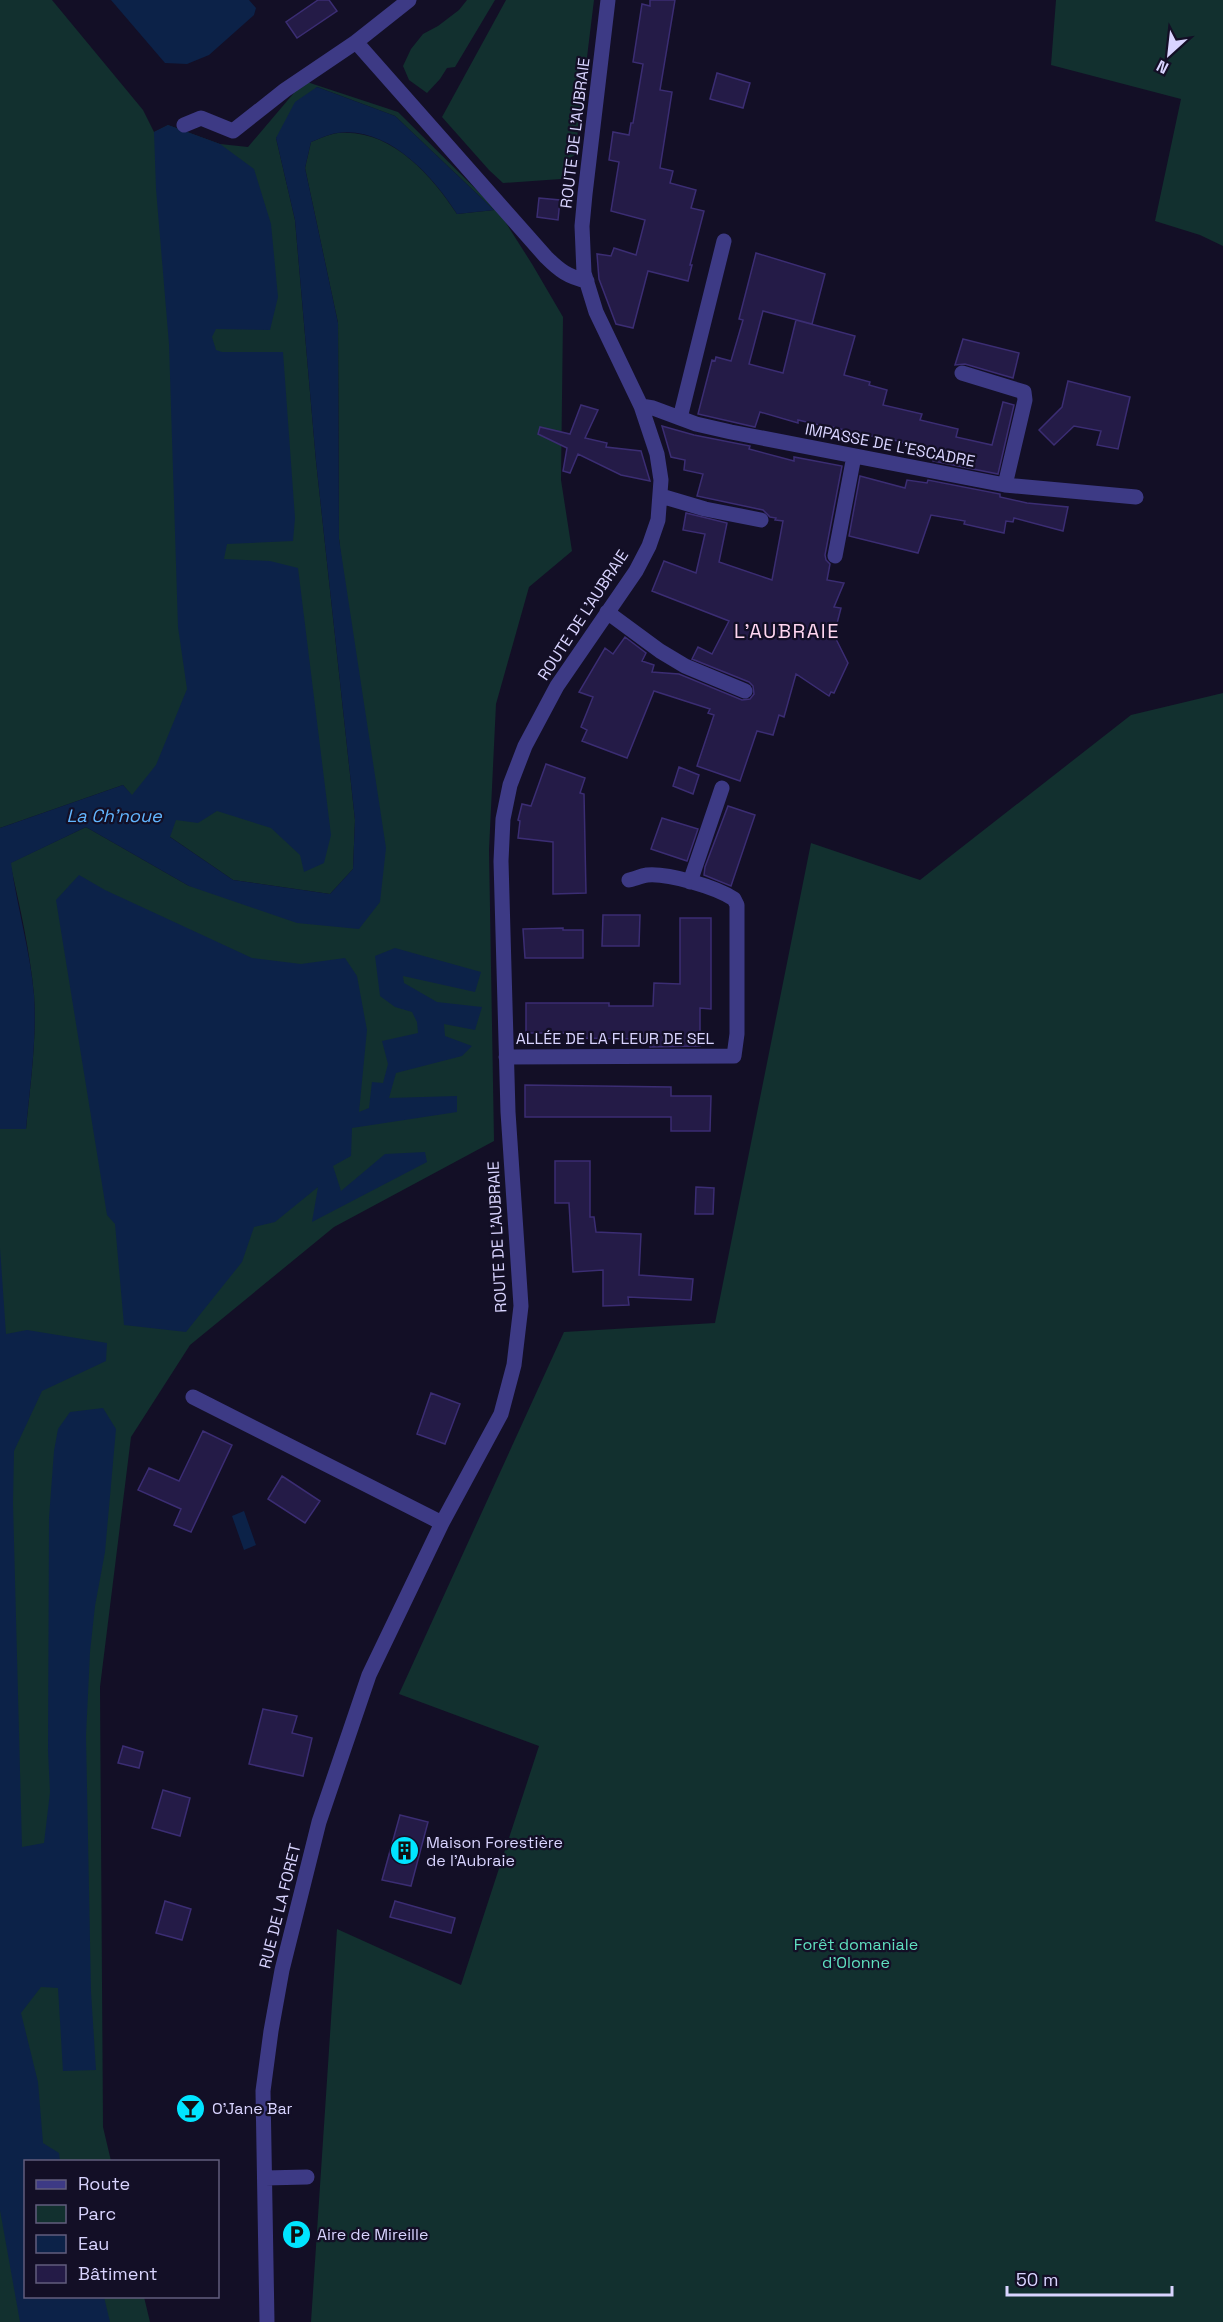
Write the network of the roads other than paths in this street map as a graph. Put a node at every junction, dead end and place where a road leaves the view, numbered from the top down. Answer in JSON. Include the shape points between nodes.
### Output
{"nodes":[{"id":1,"x":409,"y":0,"type":"edge"},
{"id":2,"x":608,"y":0,"type":"edge"},
{"id":3,"x":356,"y":42,"type":"junction"},
{"id":4,"x":184,"y":124,"type":"dead end"},
{"id":5,"x":724,"y":241,"type":"dead end"},
{"id":6,"x":587,"y":280,"type":"junction"},
{"id":7,"x":962,"y":373,"type":"dead end"},
{"id":8,"x":641,"y":406,"type":"junction"},
{"id":9,"x":680,"y":418,"type":"junction"},
{"id":10,"x":854,"y":456,"type":"junction"},
{"id":11,"x":1005,"y":486,"type":"junction"},
{"id":12,"x":661,"y":496,"type":"junction"},
{"id":13,"x":1136,"y":497,"type":"dead end"},
{"id":14,"x":761,"y":520,"type":"dead end"},
{"id":15,"x":835,"y":556,"type":"dead end"},
{"id":16,"x":607,"y":612,"type":"junction"},
{"id":17,"x":745,"y":691,"type":"dead end"},
{"id":18,"x":722,"y":788,"type":"dead end"},
{"id":19,"x":628,"y":880,"type":"dead end"},
{"id":20,"x":690,"y":882,"type":"junction"},
{"id":21,"x":506,"y":1057,"type":"junction"},
{"id":22,"x":193,"y":1397,"type":"dead end"},
{"id":23,"x":442,"y":1523,"type":"junction"},
{"id":24,"x":307,"y":2177,"type":"dead end"},
{"id":25,"x":265,"y":2178,"type":"junction"},
{"id":26,"x":267,"y":2322,"type":"edge"}],
"edges":[{"from":1,"to":3,"type":"street"},
{"from":2,"to":6,"type":"street","name":"ROUTE DE L'AUBRAIE","via":[[583,215]]},
{"from":3,"to":4,"type":"street","via":[[233,131],[201,118]]},
{"from":3,"to":6,"type":"street","via":[[546,257],[561,272]]},
{"from":5,"to":9,"type":"street"},
{"from":6,"to":8,"type":"street","name":"ROUTE DE L'AUBRAIE","via":[[596,312]]},
{"from":7,"to":11,"type":"street","via":[[1024,392]]},
{"from":8,"to":9,"type":"street","name":"IMPASSE DE L'ESCADRE"},
{"from":8,"to":12,"type":"street","name":"ROUTE DE L'AUBRAIE","via":[[657,454]]},
{"from":9,"to":10,"type":"street","name":"IMPASSE DE L'ESCADRE"},
{"from":10,"to":11,"type":"street","name":"IMPASSE DE L'ESCADRE"},
{"from":10,"to":15,"type":"street"},
{"from":11,"to":13,"type":"street","name":"IMPASSE DE L'ESCADRE"},
{"from":12,"to":14,"type":"street"},
{"from":12,"to":16,"type":"street","name":"ROUTE DE L'AUBRAIE","via":[[649,546]]},
{"from":16,"to":17,"type":"street","via":[[685,666]]},
{"from":16,"to":21,"type":"street","name":"ROUTE DE L'AUBRAIE","via":[[544,709],[510,785],[501,861]]},
{"from":18,"to":20,"type":"street"},
{"from":19,"to":20,"type":"street","name":"ALLÉE DE LA FLEUR DE SEL","via":[[647,875]]},
{"from":20,"to":21,"type":"street","name":"ALLÉE DE LA FLEUR DE SEL","via":[[727,895],[737,905],[734,1056]]},
{"from":21,"to":23,"type":"street","name":"ROUTE DE L'AUBRAIE","via":[[521,1306],[514,1365],[501,1414]]},
{"from":22,"to":23,"type":"street"},
{"from":23,"to":25,"type":"street","name":"RUE DE LA FORET","via":[[369,1675],[319,1822],[271,2031],[263,2091]]},
{"from":24,"to":25,"type":"street"},
{"from":25,"to":26,"type":"street","name":"RUE DE LA FORET"}]}
